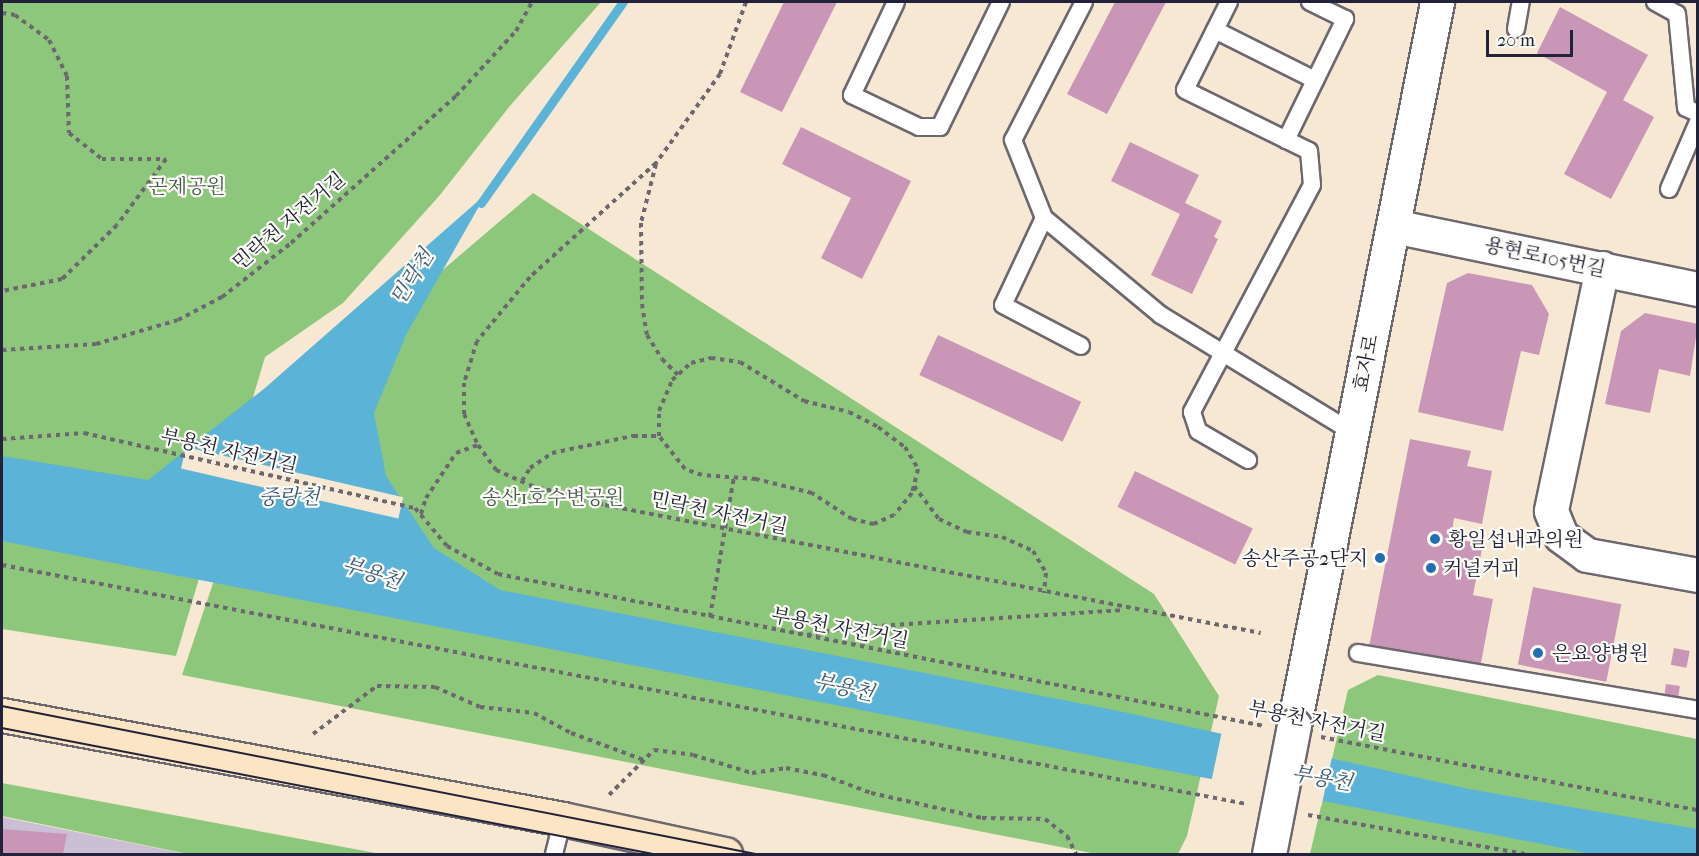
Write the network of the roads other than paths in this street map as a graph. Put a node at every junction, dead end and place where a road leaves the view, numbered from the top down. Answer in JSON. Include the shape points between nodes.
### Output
{"nodes":[{"id":1,"x":896,"y":2,"type":"edge"},
{"id":2,"x":1001,"y":2,"type":"edge"},
{"id":3,"x":1084,"y":2,"type":"edge"},
{"id":4,"x":1229,"y":2,"type":"edge"},
{"id":5,"x":1310,"y":2,"type":"edge"},
{"id":6,"x":1437,"y":2,"type":"edge"},
{"id":7,"x":1521,"y":2,"type":"edge"},
{"id":8,"x":1655,"y":2,"type":"edge"},
{"id":9,"x":1516,"y":29,"type":"dead end"},
{"id":10,"x":1215,"y":30,"type":"junction"},
{"id":11,"x":1315,"y":80,"type":"junction"},
{"id":12,"x":1698,"y":113,"type":"edge"},
{"id":13,"x":1698,"y":122,"type":"edge"},
{"id":14,"x":1286,"y":140,"type":"junction"},
{"id":15,"x":1669,"y":189,"type":"dead end"},
{"id":16,"x":1044,"y":218,"type":"junction"},
{"id":17,"x":1393,"y":226,"type":"junction"},
{"id":18,"x":1602,"y":268,"type":"junction"},
{"id":19,"x":1698,"y":288,"type":"edge"},
{"id":20,"x":1081,"y":346,"type":"dead end"},
{"id":21,"x":1223,"y":353,"type":"junction"},
{"id":22,"x":1352,"y":432,"type":"junction"},
{"id":23,"x":1248,"y":460,"type":"dead end"},
{"id":24,"x":1698,"y":575,"type":"edge"},
{"id":25,"x":1358,"y":652,"type":"dead end"},
{"id":26,"x":1698,"y":710,"type":"edge"},
{"id":27,"x":2,"y":715,"type":"edge"},
{"id":28,"x":563,"y":819,"type":"junction"},
{"id":29,"x":554,"y":855,"type":"edge"},
{"id":30,"x":725,"y":855,"type":"edge"},
{"id":31,"x":1269,"y":855,"type":"edge"}],
"edges":[{"from":1,"to":2,"type":"lane","via":[[852,95],[919,127],[940,127]]},
{"from":3,"to":16,"type":"lane","via":[[1013,140]]},
{"from":4,"to":10,"type":"lane"},
{"from":5,"to":11,"type":"lane","via":[[1345,19]]},
{"from":6,"to":17,"type":"street","name":"효자로"},
{"from":7,"to":9,"type":"lane"},
{"from":8,"to":12,"type":"lane","via":[[1677,14],[1686,108]]},
{"from":10,"to":11,"type":"lane"},
{"from":10,"to":14,"type":"lane","via":[[1185,90]]},
{"from":11,"to":14,"type":"lane"},
{"from":13,"to":15,"type":"lane"},
{"from":14,"to":21,"type":"lane","via":[[1309,150],[1312,185]]},
{"from":16,"to":20,"type":"lane","via":[[1003,305]]},
{"from":16,"to":21,"type":"lane","via":[[1161,315]]},
{"from":17,"to":18,"type":"street","name":"용현로105번길"},
{"from":17,"to":22,"type":"street","name":"효자로"},
{"from":18,"to":19,"type":"street","name":"용현로105번길"},
{"from":18,"to":24,"type":"street","via":[[1551,511],[1561,536],[1587,555]]},
{"from":21,"to":22,"type":"lane"},
{"from":21,"to":23,"type":"lane","via":[[1192,412],[1198,431]]},
{"from":22,"to":31,"type":"street","name":"효자로","bridge":true},
{"from":25,"to":26,"type":"lane"},
{"from":27,"to":28,"type":"main road"},
{"from":28,"to":29,"type":"lane"},
{"from":28,"to":30,"type":"main road"}]}
